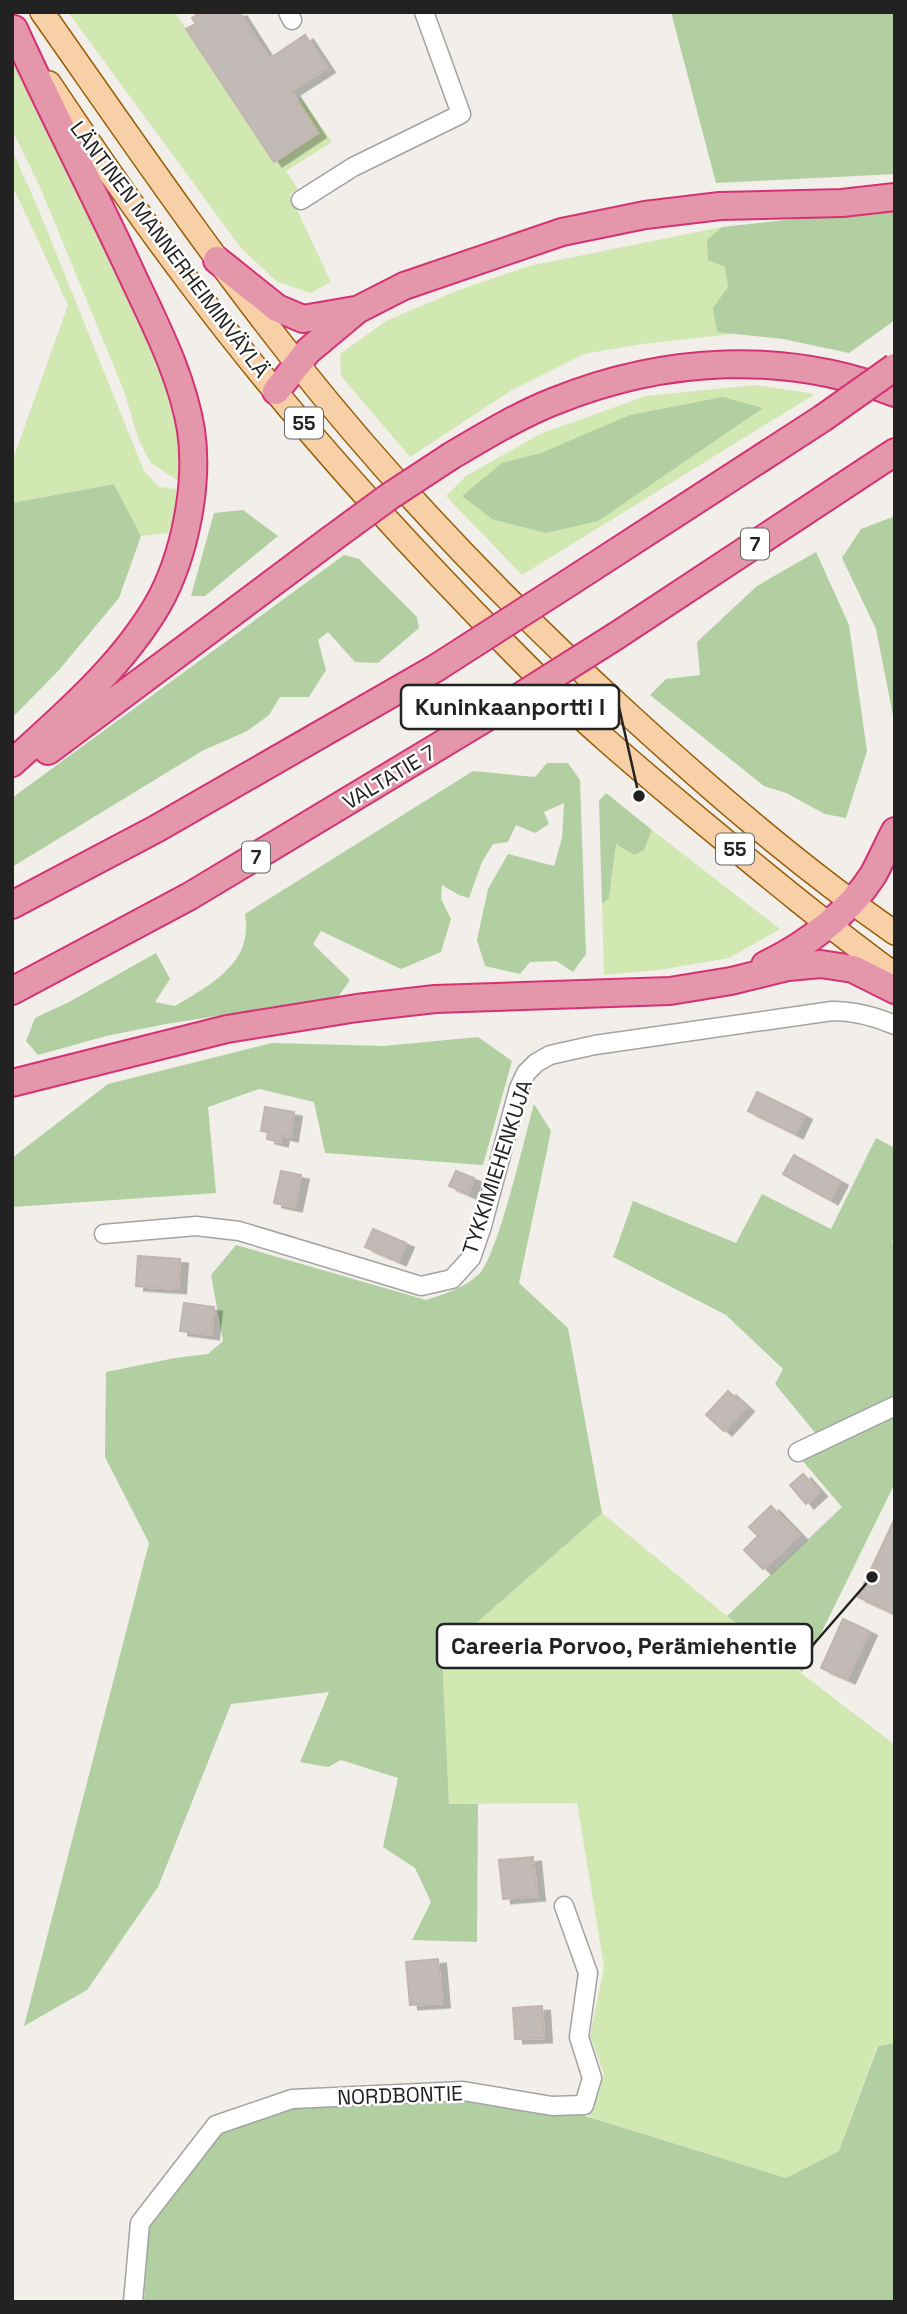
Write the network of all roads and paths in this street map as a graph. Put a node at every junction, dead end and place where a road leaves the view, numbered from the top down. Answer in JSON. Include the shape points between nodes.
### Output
{"nodes":[{"id":1,"x":42,"y":12,"type":"edge"},
{"id":2,"x":424,"y":12,"type":"edge"},
{"id":3,"x":13,"y":28,"type":"edge"},
{"id":4,"x":895,"y":197,"type":"edge"},
{"id":5,"x":301,"y":200,"type":"dead end"},
{"id":6,"x":217,"y":260,"type":"junction"},
{"id":7,"x":356,"y":310,"type":"junction"},
{"id":8,"x":297,"y":363,"type":"junction"},
{"id":9,"x":895,"y":368,"type":"edge"},
{"id":10,"x":276,"y":391,"type":"junction"},
{"id":11,"x":895,"y":393,"type":"edge"},
{"id":12,"x":895,"y":452,"type":"edge"},
{"id":13,"x":12,"y":763,"type":"edge"},
{"id":14,"x":12,"y":777,"type":"edge"},
{"id":15,"x":895,"y":831,"type":"edge"},
{"id":16,"x":851,"y":902,"type":"junction"},
{"id":17,"x":12,"y":905,"type":"edge"},
{"id":18,"x":826,"y":925,"type":"junction"},
{"id":19,"x":895,"y":933,"type":"edge"},
{"id":20,"x":895,"y":975,"type":"edge"},
{"id":21,"x":731,"y":981,"type":"junction"},
{"id":22,"x":12,"y":990,"type":"edge"},
{"id":23,"x":895,"y":990,"type":"edge"},
{"id":24,"x":895,"y":1025,"type":"edge"},
{"id":25,"x":12,"y":1083,"type":"edge"},
{"id":26,"x":104,"y":1234,"type":"dead end"},
{"id":27,"x":895,"y":1406,"type":"edge"},
{"id":28,"x":798,"y":1451,"type":"dead end"},
{"id":29,"x":564,"y":1906,"type":"dead end"},
{"id":30,"x":133,"y":2302,"type":"edge"}],
"edges":[{"from":1,"to":6,"type":"main road","name":"LÄNTINEN MANNERHEIMINVÄYLÄ","number":"55"},
{"from":2,"to":5,"type":"street","via":[[461,114],[353,167]]},
{"from":3,"to":10,"type":"main road","name":"LÄNTINEN MANNERHEIMINVÄYLÄ","number":"55","via":[[192,287]]},
{"from":3,"to":13,"type":"highway","via":[[179,381],[191,429],[194,469],[182,543],[158,603],[93,687]]},
{"from":4,"to":7,"type":"highway","via":[[720,206],[562,232],[404,286]]},
{"from":6,"to":7,"type":"highway","via":[[276,308],[303,319]]},
{"from":6,"to":8,"type":"main road","name":"LÄNTINEN MANNERHEIMINVÄYLÄ","number":"55"},
{"from":7,"to":8,"type":"highway"},
{"from":8,"to":10,"type":"highway"},
{"from":8,"to":16,"type":"main road","name":"LÄNTINEN MANNERHEIMINVÄYLÄ","number":"55","via":[[422,511],[554,645],[692,773]]},
{"from":9,"to":17,"type":"highway","bridge":true,"via":[[436,668],[156,829]]},
{"from":10,"to":18,"type":"main road","name":"LÄNTINEN MANNERHEIMINVÄYLÄ","number":"55","via":[[396,528],[522,661],[645,774]]},
{"from":11,"to":14,"type":"highway","bridge":true,"via":[[852,378],[770,363],[666,370],[609,382],[554,401],[501,427],[390,496]]},
{"from":12,"to":22,"type":"highway","name":"VALTATIE 7","number":"7","bridge":true,"via":[[494,713],[190,896]]},
{"from":15,"to":16,"type":"highway","via":[[872,876]]},
{"from":16,"to":18,"type":"highway"},
{"from":16,"to":19,"type":"main road","name":"LÄNTINEN MANNERHEIMINVÄYLÄ","number":"55"},
{"from":18,"to":20,"type":"main road","name":"LÄNTINEN MANNERHEIMINVÄYLÄ","number":"55"},
{"from":18,"to":21,"type":"highway","via":[[796,948]]},
{"from":21,"to":23,"type":"highway","via":[[821,964],[853,969]]},
{"from":21,"to":25,"type":"highway","via":[[670,991],[435,999],[356,1008],[227,1029]]},
{"from":24,"to":26,"type":"street","name":"TYKKIMIEHENKUJA","via":[[851,1011],[832,1011],[595,1045],[550,1055],[536,1063],[519,1088],[471,1258],[452,1279],[421,1286],[239,1231],[196,1226]]},
{"from":27,"to":28,"type":"street"},
{"from":29,"to":30,"type":"street","name":"NORDBONTIE","via":[[588,1973],[579,2036],[592,2078],[584,2105],[552,2106],[463,2091],[292,2099],[216,2125],[139,2223]]}]}
